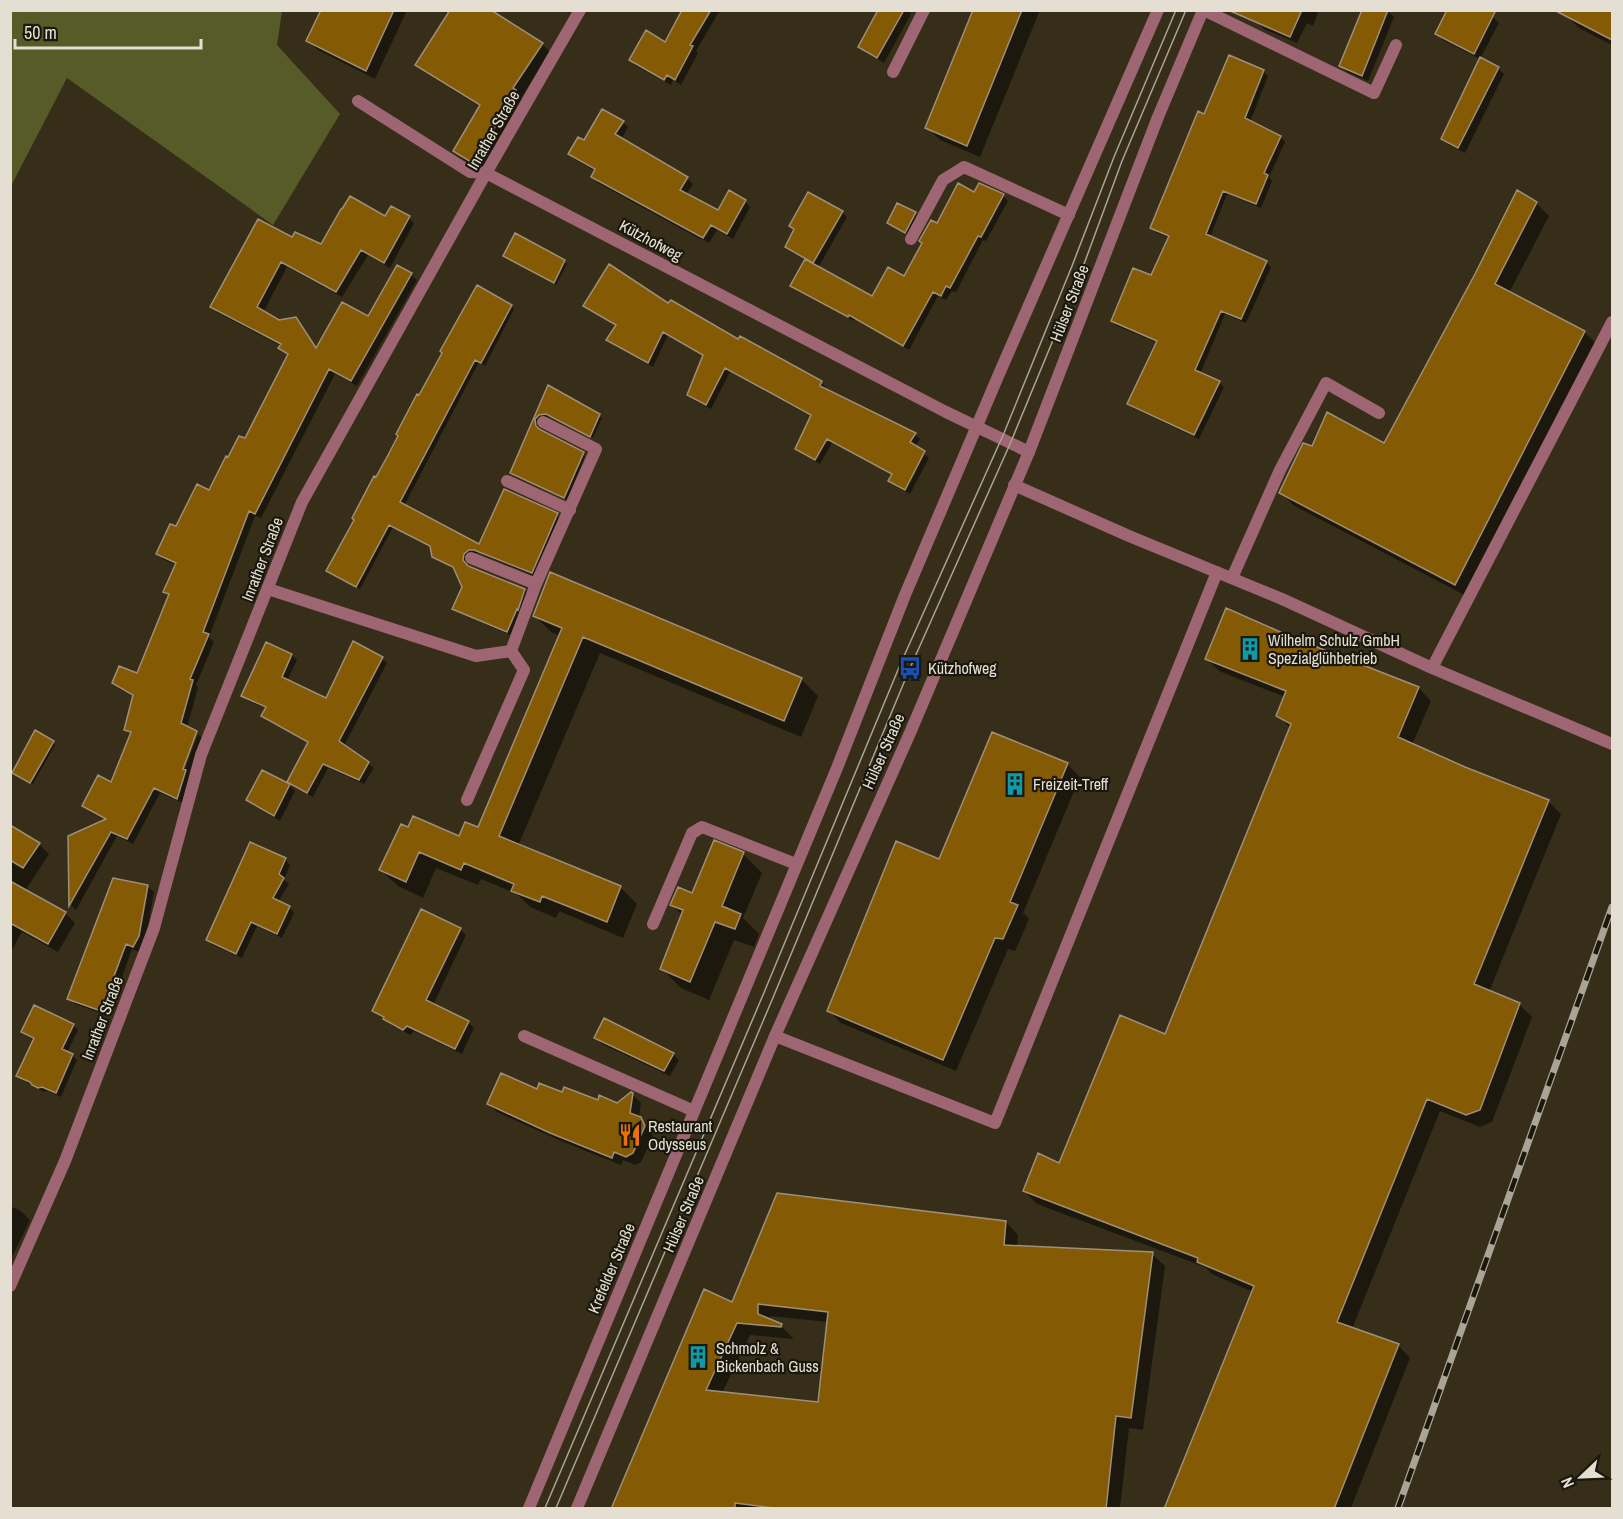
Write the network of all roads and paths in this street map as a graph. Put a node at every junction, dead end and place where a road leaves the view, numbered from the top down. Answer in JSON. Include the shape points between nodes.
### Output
{"nodes":[{"id":1,"x":580,"y":10,"type":"edge"},
{"id":2,"x":924,"y":10,"type":"edge"},
{"id":3,"x":1158,"y":10,"type":"edge"},
{"id":4,"x":1204,"y":10,"type":"edge"},
{"id":5,"x":1396,"y":45,"type":"dead end"},
{"id":6,"x":893,"y":72,"type":"dead end"},
{"id":7,"x":358,"y":101,"type":"dead end"},
{"id":8,"x":486,"y":173,"type":"junction"},
{"id":9,"x":1069,"y":215,"type":"junction"},
{"id":10,"x":911,"y":239,"type":"dead end"},
{"id":11,"x":1612,"y":322,"type":"edge"},
{"id":12,"x":1379,"y":413,"type":"dead end"},
{"id":13,"x":543,"y":423,"type":"dead end"},
{"id":14,"x":977,"y":428,"type":"junction"},
{"id":15,"x":1029,"y":452,"type":"junction"},
{"id":16,"x":507,"y":481,"type":"dead end"},
{"id":17,"x":1014,"y":485,"type":"junction"},
{"id":18,"x":570,"y":510,"type":"junction"},
{"id":19,"x":471,"y":558,"type":"dead end"},
{"id":20,"x":1217,"y":572,"type":"junction"},
{"id":21,"x":1232,"y":578,"type":"junction"},
{"id":22,"x":536,"y":584,"type":"junction"},
{"id":23,"x":268,"y":589,"type":"junction"},
{"id":24,"x":512,"y":651,"type":"junction"},
{"id":25,"x":1432,"y":668,"type":"junction"},
{"id":26,"x":1612,"y":744,"type":"edge"},
{"id":27,"x":467,"y":800,"type":"dead end"},
{"id":28,"x":796,"y":864,"type":"junction"},
{"id":29,"x":653,"y":924,"type":"dead end"},
{"id":30,"x":524,"y":1036,"type":"dead end"},
{"id":31,"x":775,"y":1036,"type":"junction"},
{"id":32,"x":723,"y":1040,"type":"joint"},
{"id":33,"x":694,"y":1111,"type":"junction"},
{"id":34,"x":10,"y":1286,"type":"edge"},
{"id":35,"x":579,"y":1504,"type":"edge"},
{"id":36,"x":529,"y":1509,"type":"edge"}],
"edges":[{"from":1,"to":8,"type":"street","name":"Inrather Straße"},
{"from":2,"to":6,"type":"street"},
{"from":3,"to":9,"type":"street","name":"Hülser Straße"},
{"from":4,"to":5,"type":"street","via":[[1374,93]]},
{"from":4,"to":15,"type":"street","name":"Hülser Straße","via":[[1158,117]]},
{"from":7,"to":8,"type":"street","name":"Kützhofweg","via":[[470,172]]},
{"from":8,"to":14,"type":"street","name":"Kützhofweg"},
{"from":8,"to":23,"type":"street","name":"Inrather Straße","via":[[302,502]]},
{"from":9,"to":10,"type":"street","via":[[964,167],[943,180]]},
{"from":9,"to":14,"type":"street","name":"Hülser Straße"},
{"from":11,"to":25,"type":"street"},
{"from":12,"to":21,"type":"street","via":[[1326,384],[1280,470]]},
{"from":13,"to":18,"type":"street","via":[[597,449]]},
{"from":14,"to":15,"type":"street","name":"Kützhofweg"},
{"from":14,"to":28,"type":"street","name":"Hülser Straße"},
{"from":15,"to":17,"type":"street","name":"Hülser Straße"},
{"from":16,"to":18,"type":"street"},
{"from":17,"to":20,"type":"street"},
{"from":17,"to":31,"type":"street","name":"Hülser Straße","via":[[910,733]]},
{"from":18,"to":22,"type":"street"},
{"from":19,"to":22,"type":"street"},
{"from":20,"to":21,"type":"street"},
{"from":20,"to":31,"type":"street","via":[[995,1123]]},
{"from":21,"to":25,"type":"street"},
{"from":22,"to":24,"type":"street"},
{"from":23,"to":24,"type":"street","via":[[476,656]]},
{"from":23,"to":34,"type":"street","name":"Inrather Straße","via":[[201,755],[154,928],[65,1161]]},
{"from":24,"to":27,"type":"street","via":[[524,670]]},
{"from":25,"to":26,"type":"street"},
{"from":28,"to":29,"type":"street","via":[[702,827],[692,833]]},
{"from":28,"to":32,"type":"street","name":"Hülser Straße"},
{"from":30,"to":33,"type":"street"},
{"from":31,"to":35,"type":"street","name":"Hülser Straße"},
{"from":32,"to":33,"type":"street","name":"Krefelder Straße"},
{"from":33,"to":36,"type":"street","name":"Krefelder Straße"}]}
